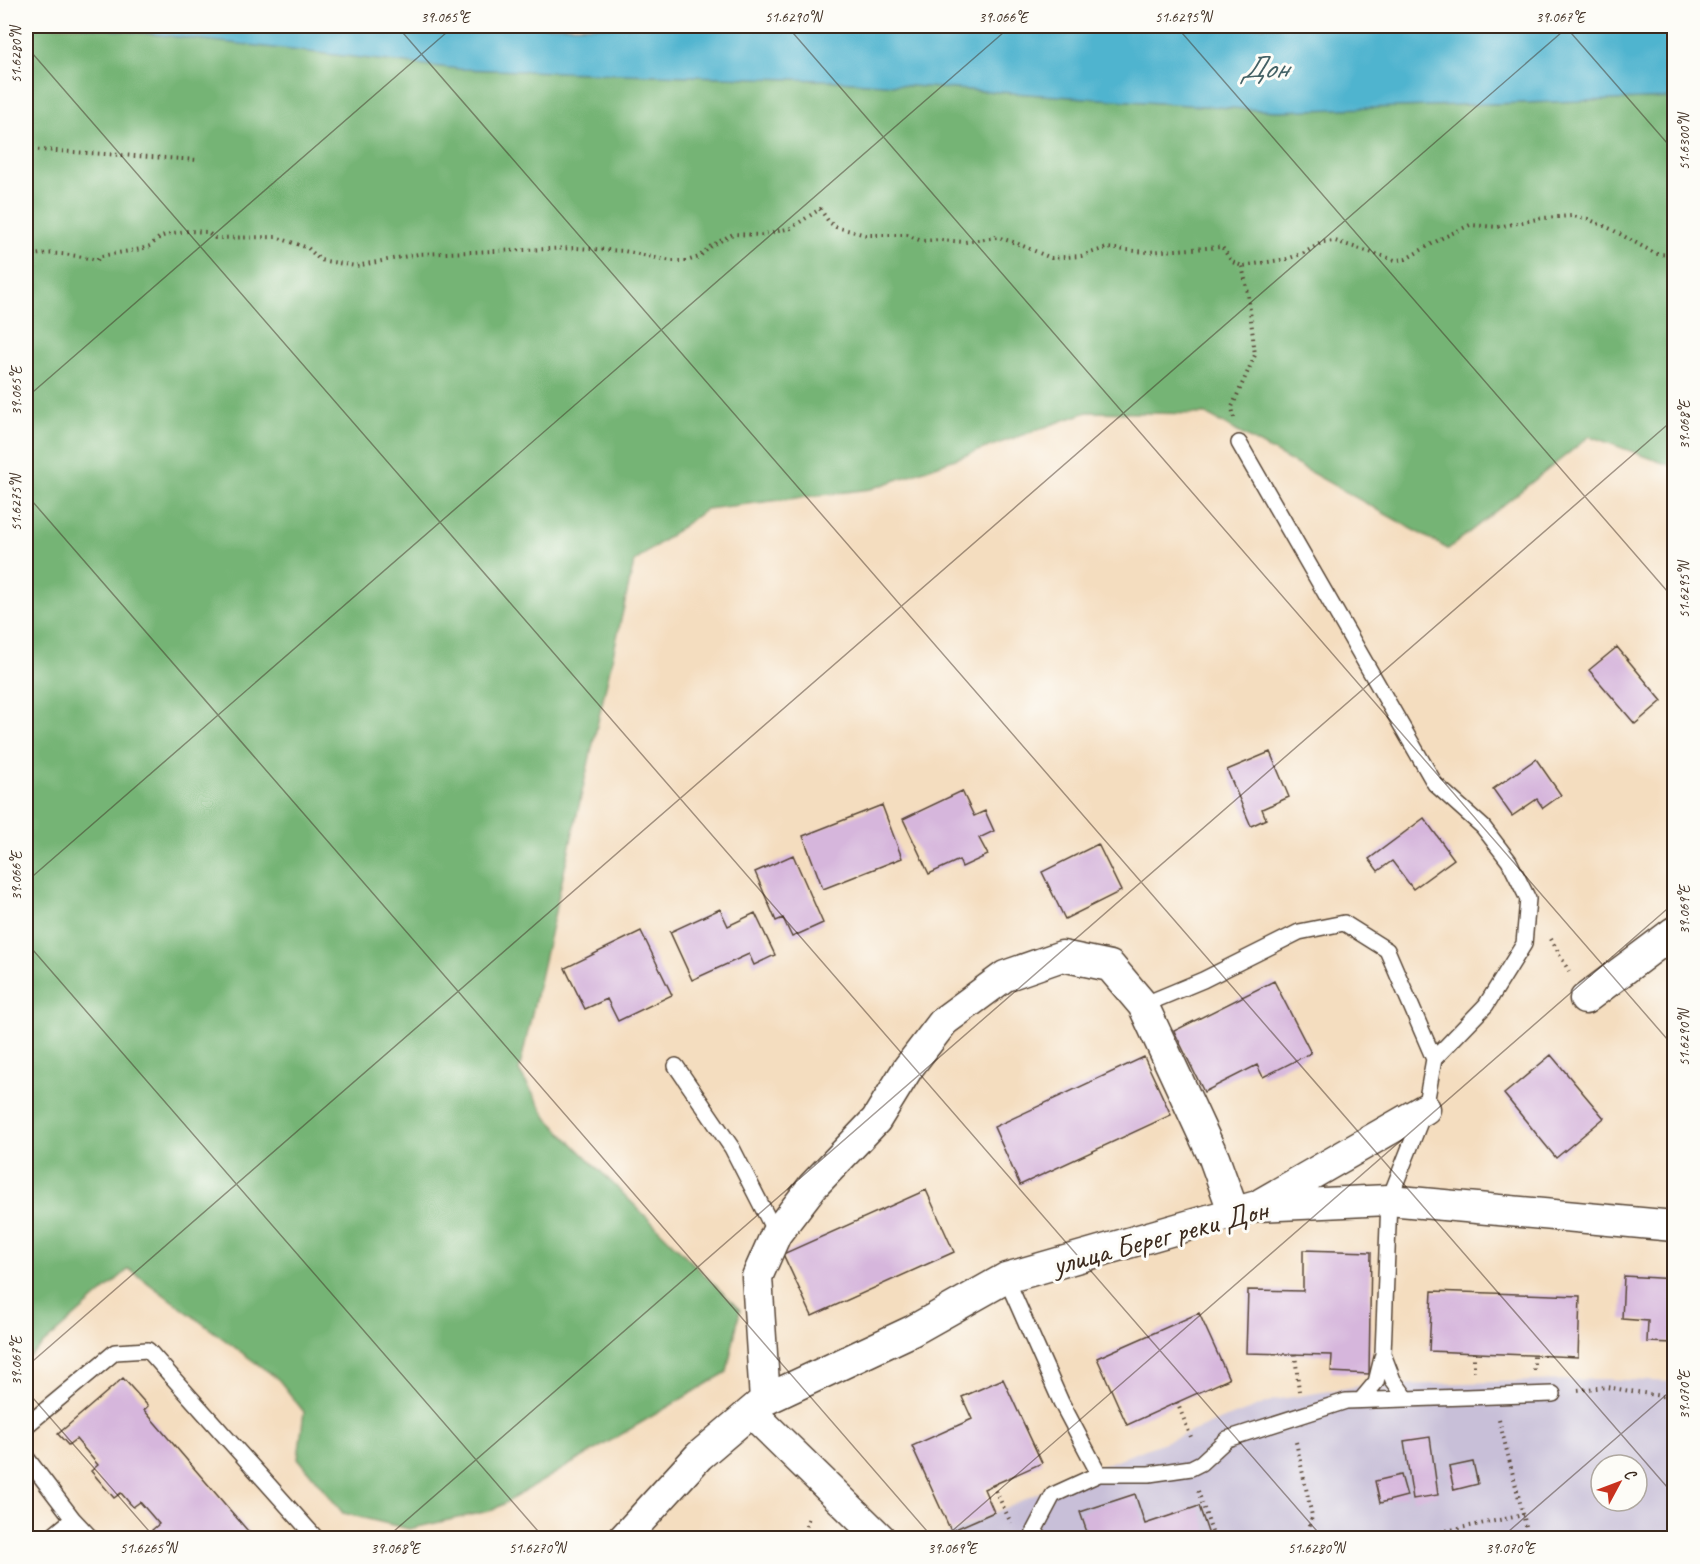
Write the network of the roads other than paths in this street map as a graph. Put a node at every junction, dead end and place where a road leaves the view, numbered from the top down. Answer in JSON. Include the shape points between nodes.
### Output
{"nodes":[{"id":1,"x":1239,"y":443,"type":"road end"},
{"id":2,"x":1674,"y":933,"type":"edge"},
{"id":3,"x":1585,"y":999,"type":"road end"},
{"id":4,"x":1143,"y":1005,"type":"junction"},
{"id":5,"x":1434,"y":1059,"type":"junction"},
{"id":6,"x":676,"y":1066,"type":"dead end"},
{"id":7,"x":1425,"y":1109,"type":"junction"},
{"id":8,"x":1389,"y":1200,"type":"junction"},
{"id":9,"x":1246,"y":1209,"type":"junction"},
{"id":10,"x":1674,"y":1226,"type":"edge"},
{"id":11,"x":776,"y":1234,"type":"junction"},
{"id":12,"x":1006,"y":1278,"type":"junction"},
{"id":13,"x":1383,"y":1354,"type":"junction"},
{"id":14,"x":1553,"y":1394,"type":"road end"},
{"id":15,"x":1407,"y":1399,"type":"junction"},
{"id":16,"x":1361,"y":1400,"type":"junction"},
{"id":17,"x":759,"y":1406,"type":"junction"},
{"id":18,"x":26,"y":1426,"type":"edge"},
{"id":19,"x":26,"y":1457,"type":"edge"},
{"id":20,"x":1099,"y":1474,"type":"junction"},
{"id":21,"x":73,"y":1519,"type":"junction"},
{"id":22,"x":50,"y":1539,"type":"edge"},
{"id":23,"x":90,"y":1539,"type":"edge"},
{"id":24,"x":316,"y":1539,"type":"edge"},
{"id":25,"x":624,"y":1539,"type":"edge"},
{"id":26,"x":880,"y":1539,"type":"edge"},
{"id":27,"x":1040,"y":1539,"type":"edge"}],
"edges":[{"from":1,"to":5,"type":"lane","via":[[1435,784],[1483,827],[1509,861],[1528,899],[1524,944],[1486,1005]]},
{"from":2,"to":3,"type":"street"},
{"from":4,"to":5,"type":"lane","via":[[1299,932],[1344,923],[1387,950]]},
{"from":4,"to":9,"type":"street","via":[[1214,1158]]},
{"from":4,"to":11,"type":"street","via":[[1110,966],[1091,962],[1062,957],[1005,976],[944,1021],[908,1068],[876,1120],[812,1187]]},
{"from":5,"to":7,"type":"lane"},
{"from":6,"to":11,"type":"lane","via":[[732,1148]]},
{"from":7,"to":8,"type":"lane"},
{"from":7,"to":9,"type":"street"},
{"from":8,"to":9,"type":"street","name":"улица Берег реки Дон"},
{"from":8,"to":10,"type":"street","name":"улица Берег реки Дон"},
{"from":8,"to":13,"type":"lane"},
{"from":9,"to":12,"type":"street","name":"улица Берег реки Дон"},
{"from":11,"to":17,"type":"street","via":[[757,1278]]},
{"from":12,"to":17,"type":"street","name":"улица Берег реки Дон","via":[[912,1331]]},
{"from":12,"to":20,"type":"lane","via":[[1060,1402]]},
{"from":13,"to":15,"type":"lane","via":[[1393,1380]]},
{"from":13,"to":16,"type":"lane","via":[[1376,1382]]},
{"from":14,"to":15,"type":"lane"},
{"from":15,"to":16,"type":"lane"},
{"from":16,"to":20,"type":"lane","via":[[1227,1439],[1196,1465],[1149,1474]]},
{"from":17,"to":25,"type":"street","name":"улица Берег реки Дон","via":[[699,1456]]},
{"from":17,"to":26,"type":"street"},
{"from":18,"to":24,"type":"lane","via":[[115,1352],[148,1350]]},
{"from":19,"to":21,"type":"lane"},
{"from":20,"to":27,"type":"lane","via":[[1053,1495],[1034,1531]]},
{"from":21,"to":22,"type":"lane"},
{"from":21,"to":23,"type":"lane"}]}
